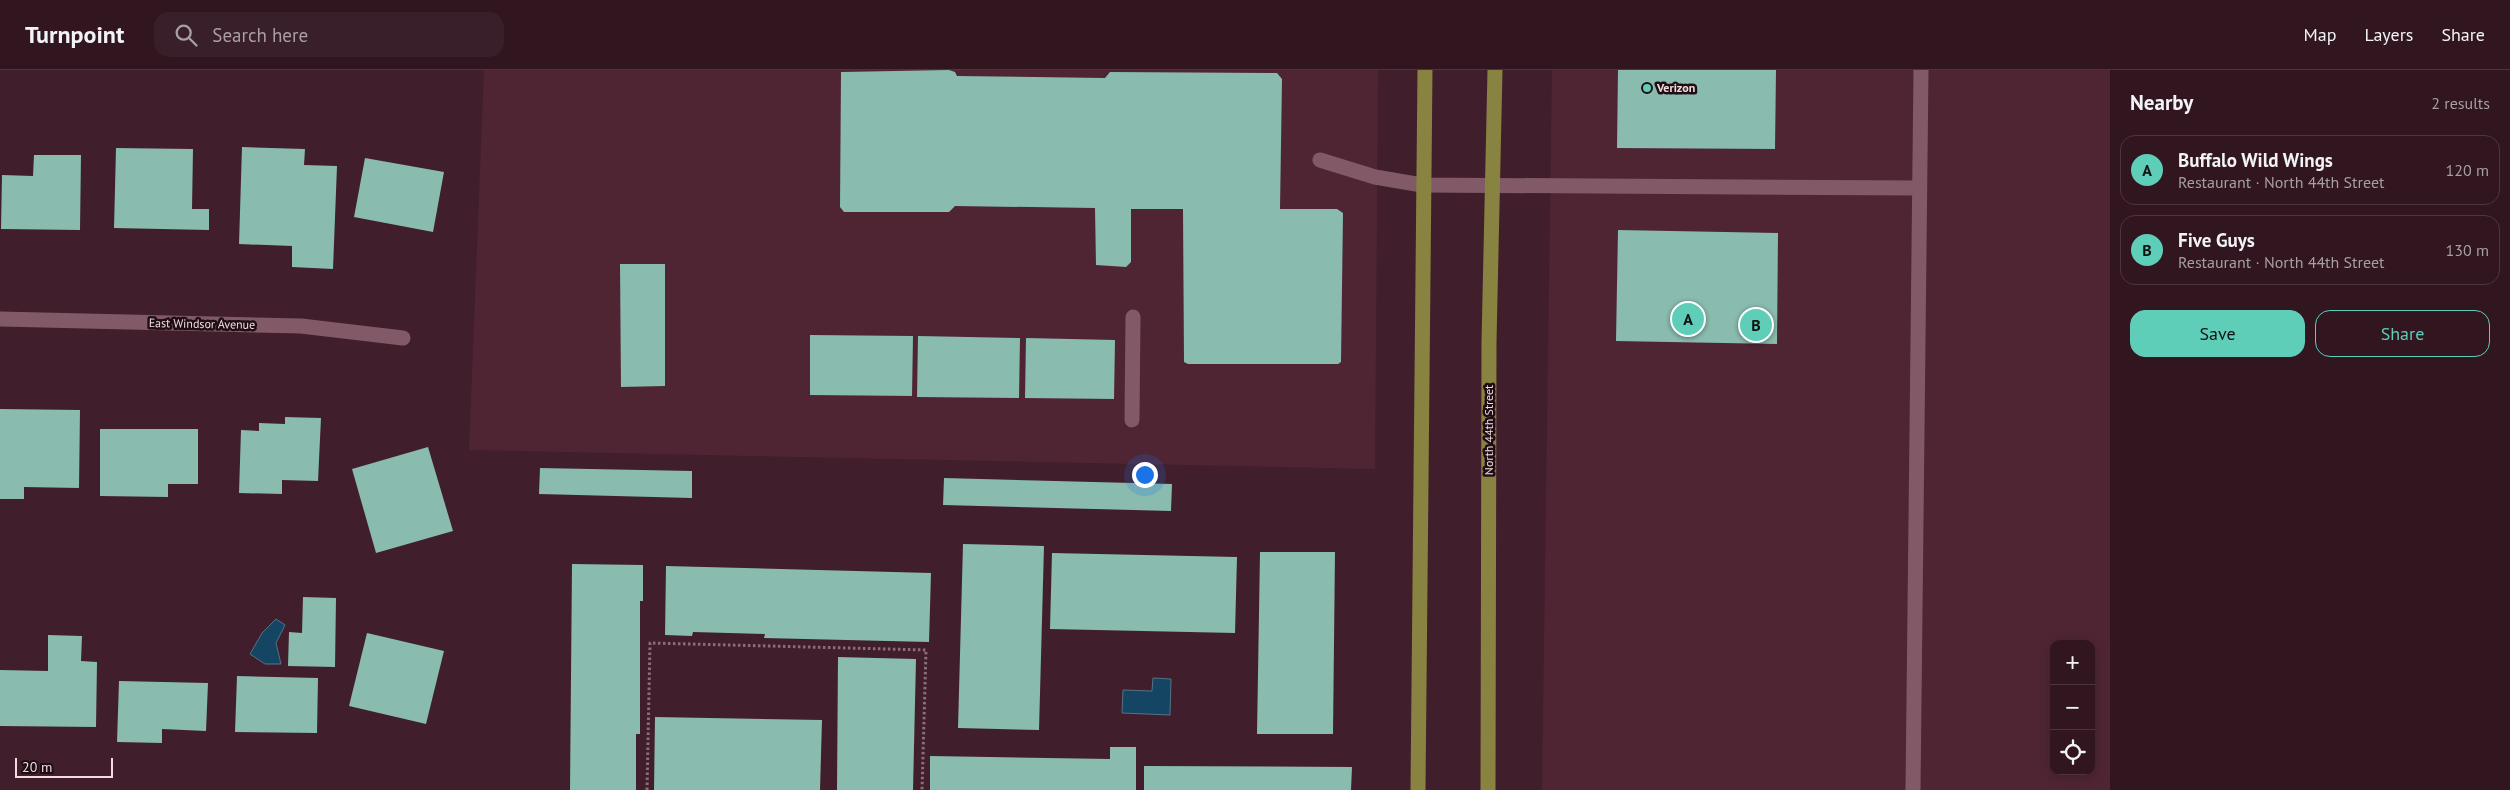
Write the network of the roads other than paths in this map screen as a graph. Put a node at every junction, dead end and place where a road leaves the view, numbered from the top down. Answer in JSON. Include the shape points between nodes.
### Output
{"nodes":[{"id":1,"x":1425,"y":70,"type":"edge"},
{"id":2,"x":1495,"y":70,"type":"edge"},
{"id":3,"x":1921,"y":70,"type":"edge"},
{"id":4,"x":1320,"y":160,"type":"dead end"},
{"id":5,"x":1422,"y":185,"type":"junction"},
{"id":6,"x":1493,"y":187,"type":"junction"},
{"id":7,"x":1919,"y":188,"type":"junction"},
{"id":8,"x":1133,"y":317,"type":"dead end"},
{"id":9,"x":0,"y":319,"type":"edge"},
{"id":10,"x":403,"y":338,"type":"dead end"},
{"id":11,"x":1132,"y":420,"type":"dead end"},
{"id":12,"x":1418,"y":790,"type":"edge"},
{"id":13,"x":1488,"y":790,"type":"edge"},
{"id":14,"x":1913,"y":790,"type":"edge"}],
"edges":[{"from":1,"to":5,"type":"main road"},
{"from":2,"to":6,"type":"main road","name":"North 44th Street"},
{"from":3,"to":7,"type":"street"},
{"from":4,"to":5,"type":"street","via":[[1375,177]]},
{"from":5,"to":6,"type":"street"},
{"from":5,"to":12,"type":"main road"},
{"from":6,"to":7,"type":"street"},
{"from":6,"to":13,"type":"main road","name":"North 44th Street"},
{"from":7,"to":14,"type":"street"},
{"from":8,"to":11,"type":"street"},
{"from":9,"to":10,"type":"street","name":"East Windsor Avenue","via":[[301,326]]}]}
